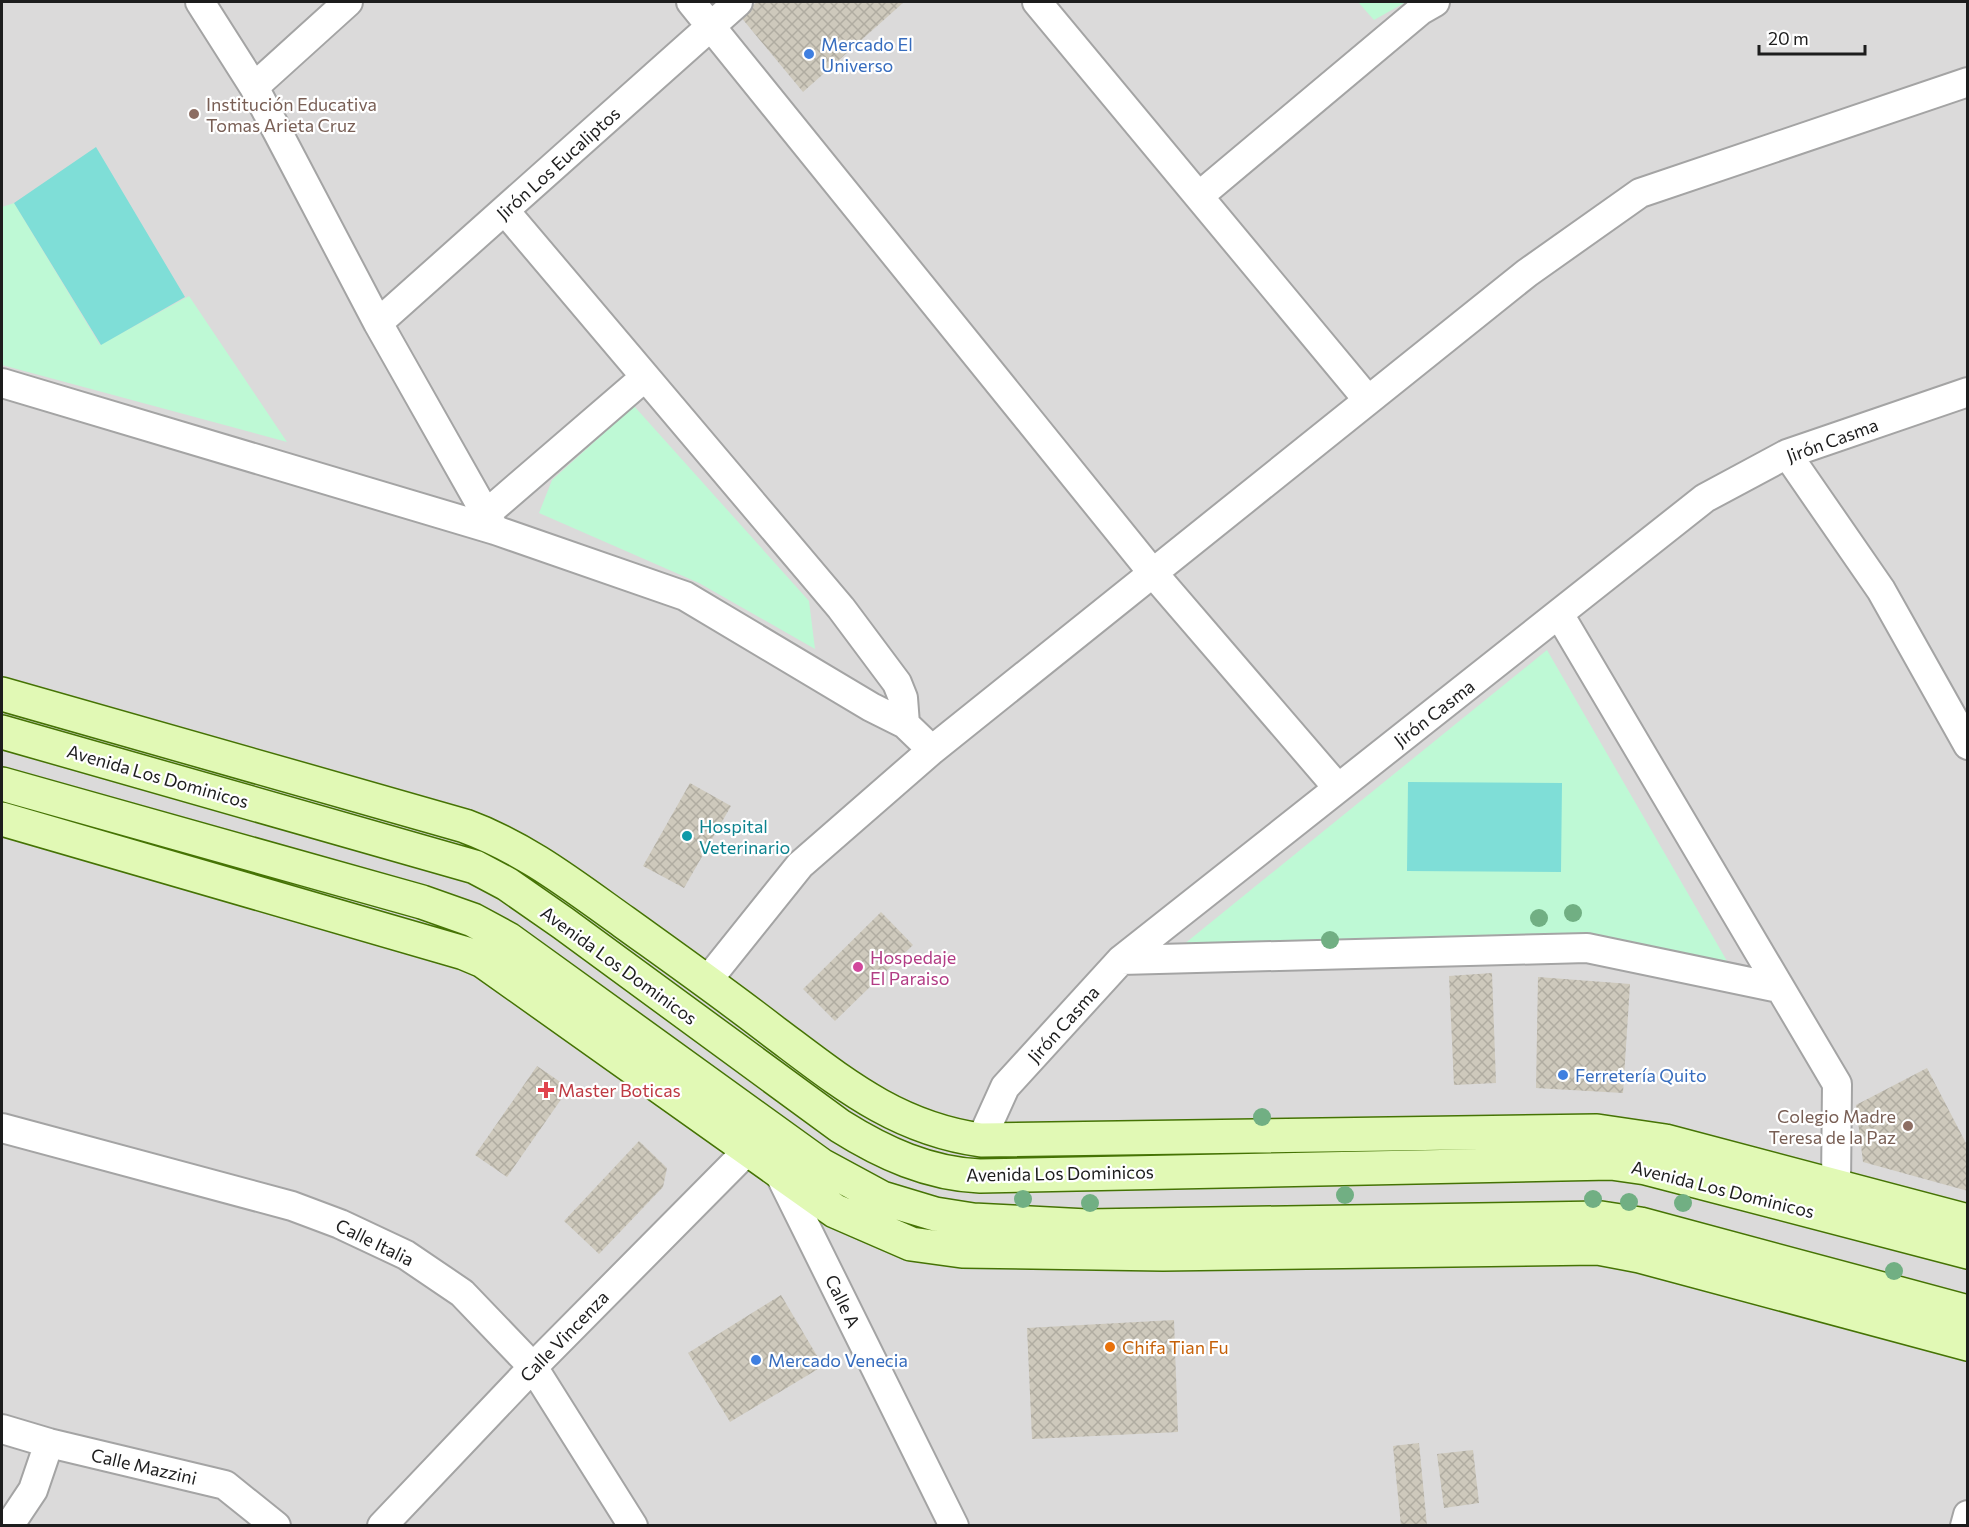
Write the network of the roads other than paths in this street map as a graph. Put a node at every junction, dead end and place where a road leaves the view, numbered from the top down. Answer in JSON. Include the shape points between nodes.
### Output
{"nodes":[{"id":1,"x":200,"y":2,"type":"edge"},
{"id":2,"x":348,"y":2,"type":"edge"},
{"id":3,"x":691,"y":2,"type":"edge"},
{"id":4,"x":738,"y":2,"type":"edge"},
{"id":5,"x":1037,"y":2,"type":"edge"},
{"id":6,"x":1435,"y":2,"type":"edge"},
{"id":7,"x":710,"y":26,"type":"junction"},
{"id":8,"x":1968,"y":82,"type":"edge"},
{"id":9,"x":254,"y":87,"type":"junction"},
{"id":10,"x":1199,"y":196,"type":"junction"},
{"id":11,"x":505,"y":211,"type":"junction"},
{"id":12,"x":378,"y":323,"type":"junction"},
{"id":13,"x":645,"y":377,"type":"junction"},
{"id":14,"x":2,"y":383,"type":"edge"},
{"id":15,"x":1968,"y":392,"type":"edge"},
{"id":16,"x":1368,"y":400,"type":"junction"},
{"id":17,"x":1787,"y":454,"type":"junction"},
{"id":18,"x":490,"y":522,"type":"junction"},
{"id":19,"x":1152,"y":572,"type":"junction"},
{"id":20,"x":1559,"y":614,"type":"junction"},
{"id":21,"x":2,"y":694,"type":"edge"},
{"id":22,"x":905,"y":724,"type":"junction"},
{"id":23,"x":2,"y":732,"type":"edge"},
{"id":24,"x":1968,"y":745,"type":"edge"},
{"id":25,"x":932,"y":750,"type":"junction"},
{"id":26,"x":2,"y":784,"type":"edge"},
{"id":27,"x":1338,"y":788,"type":"junction"},
{"id":28,"x":2,"y":819,"type":"edge"},
{"id":29,"x":304,"y":869,"type":"junction"},
{"id":30,"x":563,"y":923,"type":"junction"},
{"id":31,"x":629,"y":925,"type":"junction"},
{"id":32,"x":378,"y":928,"type":"junction"},
{"id":33,"x":1121,"y":960,"type":"junction"},
{"id":34,"x":707,"y":981,"type":"junction"},
{"id":35,"x":1779,"y":988,"type":"junction"},
{"id":36,"x":2,"y":1128,"type":"edge"},
{"id":37,"x":1480,"y":1134,"type":"junction"},
{"id":38,"x":981,"y":1140,"type":"junction"},
{"id":39,"x":749,"y":1149,"type":"junction"},
{"id":40,"x":1403,"y":1166,"type":"junction"},
{"id":41,"x":779,"y":1173,"type":"junction"},
{"id":42,"x":1836,"y":1185,"type":"junction"},
{"id":43,"x":1968,"y":1221,"type":"edge"},
{"id":44,"x":1087,"y":1226,"type":"junction"},
{"id":45,"x":1968,"y":1252,"type":"edge"},
{"id":46,"x":1163,"y":1254,"type":"junction"},
{"id":47,"x":1968,"y":1312,"type":"edge"},
{"id":48,"x":1968,"y":1344,"type":"edge"},
{"id":49,"x":533,"y":1367,"type":"junction"},
{"id":50,"x":2,"y":1429,"type":"edge"},
{"id":51,"x":49,"y":1443,"type":"junction"},
{"id":52,"x":1968,"y":1515,"type":"edge"},
{"id":53,"x":9,"y":1526,"type":"edge"},
{"id":54,"x":276,"y":1526,"type":"edge"},
{"id":55,"x":382,"y":1526,"type":"edge"},
{"id":56,"x":633,"y":1526,"type":"edge"},
{"id":57,"x":954,"y":1526,"type":"edge"},
{"id":58,"x":1965,"y":1526,"type":"edge"}],
"edges":[{"from":1,"to":9,"type":"street"},
{"from":2,"to":9,"type":"street"},
{"from":3,"to":7,"type":"street"},
{"from":4,"to":7,"type":"street","name":"Jirón Los Eucaliptos"},
{"from":5,"to":10,"type":"street"},
{"from":6,"to":10,"type":"street"},
{"from":7,"to":11,"type":"street","name":"Jirón Los Eucaliptos"},
{"from":7,"to":19,"type":"street"},
{"from":8,"to":16,"type":"street","via":[[1640,194],[1527,273]]},
{"from":9,"to":12,"type":"street"},
{"from":10,"to":16,"type":"street"},
{"from":11,"to":12,"type":"street","name":"Jirón Los Eucaliptos"},
{"from":11,"to":13,"type":"street"},
{"from":12,"to":18,"type":"street"},
{"from":13,"to":18,"type":"street"},
{"from":13,"to":22,"type":"street","via":[[841,608],[890,672],[903,698]]},
{"from":14,"to":18,"type":"street"},
{"from":15,"to":17,"type":"street","name":"Jirón Casma"},
{"from":16,"to":19,"type":"street"},
{"from":17,"to":20,"type":"street","name":"Jirón Casma","via":[[1705,498]]},
{"from":17,"to":24,"type":"street","via":[[1881,590]]},
{"from":18,"to":22,"type":"street","via":[[685,596]]},
{"from":19,"to":25,"type":"street"},
{"from":19,"to":27,"type":"street"},
{"from":20,"to":27,"type":"street","name":"Jirón Casma"},
{"from":20,"to":35,"type":"street"},
{"from":21,"to":31,"type":"main road","name":"Avenida Los Dominicos","via":[[492,836],[541,862]]},
{"from":22,"to":25,"type":"street"},
{"from":23,"to":30,"type":"main road","name":"Avenida Los Dominicos","via":[[458,861],[491,874]]},
{"from":25,"to":34,"type":"street","via":[[800,865]]},
{"from":26,"to":29,"type":"main road"},
{"from":27,"to":33,"type":"street","name":"Jirón Casma"},
{"from":28,"to":32,"type":"main road"},
{"from":29,"to":32,"type":"main road"},
{"from":29,"to":44,"type":"main road","via":[[443,908],[491,929],[820,1165],[864,1190],[907,1207],[953,1218]]},
{"from":30,"to":31,"type":"main road"},
{"from":30,"to":40,"type":"main road","name":"Avenida Los Dominicos","via":[[840,1126],[885,1152],[926,1167],[980,1176]]},
{"from":31,"to":34,"type":"main road","name":"Avenida Los Dominicos"},
{"from":32,"to":39,"type":"main road","via":[[483,961]]},
{"from":33,"to":35,"type":"street","via":[[1587,948]]},
{"from":33,"to":38,"type":"street","name":"Jirón Casma","via":[[1005,1087]]},
{"from":34,"to":38,"type":"main road","name":"Avenida Los Dominicos","via":[[868,1101],[917,1125]]},
{"from":35,"to":42,"type":"street","via":[[1837,1084]]},
{"from":36,"to":49,"type":"street","name":"Calle Italia","via":[[292,1206],[340,1224],[406,1255],[462,1293]]},
{"from":37,"to":38,"type":"main road","name":"Avenida Los Dominicos"},
{"from":37,"to":40,"type":"main road"},
{"from":37,"to":42,"type":"main road","name":"Avenida Los Dominicos","via":[[1597,1131],[1642,1136]]},
{"from":39,"to":41,"type":"main road"},
{"from":39,"to":49,"type":"street","name":"Calle Vincenza"},
{"from":40,"to":45,"type":"main road","name":"Avenida Los Dominicos","via":[[1631,1165]]},
{"from":41,"to":46,"type":"main road","via":[[851,1220],[919,1245],[962,1251]]},
{"from":41,"to":57,"type":"street","name":"Calle A"},
{"from":42,"to":43,"type":"main road","name":"Avenida Los Dominicos"},
{"from":44,"to":46,"type":"main road"},
{"from":44,"to":47,"type":"main road","via":[[1581,1217],[1621,1220]]},
{"from":46,"to":48,"type":"main road","via":[[1598,1248]]},
{"from":49,"to":55,"type":"street","name":"Calle Vincenza"},
{"from":49,"to":56,"type":"street","name":"Calle Italia"},
{"from":50,"to":51,"type":"street","name":"Calle Mazzini"},
{"from":51,"to":53,"type":"street","via":[[33,1490]]},
{"from":51,"to":54,"type":"street","name":"Calle Mazzini","via":[[225,1485]]},
{"from":52,"to":58,"type":"street"}]}
